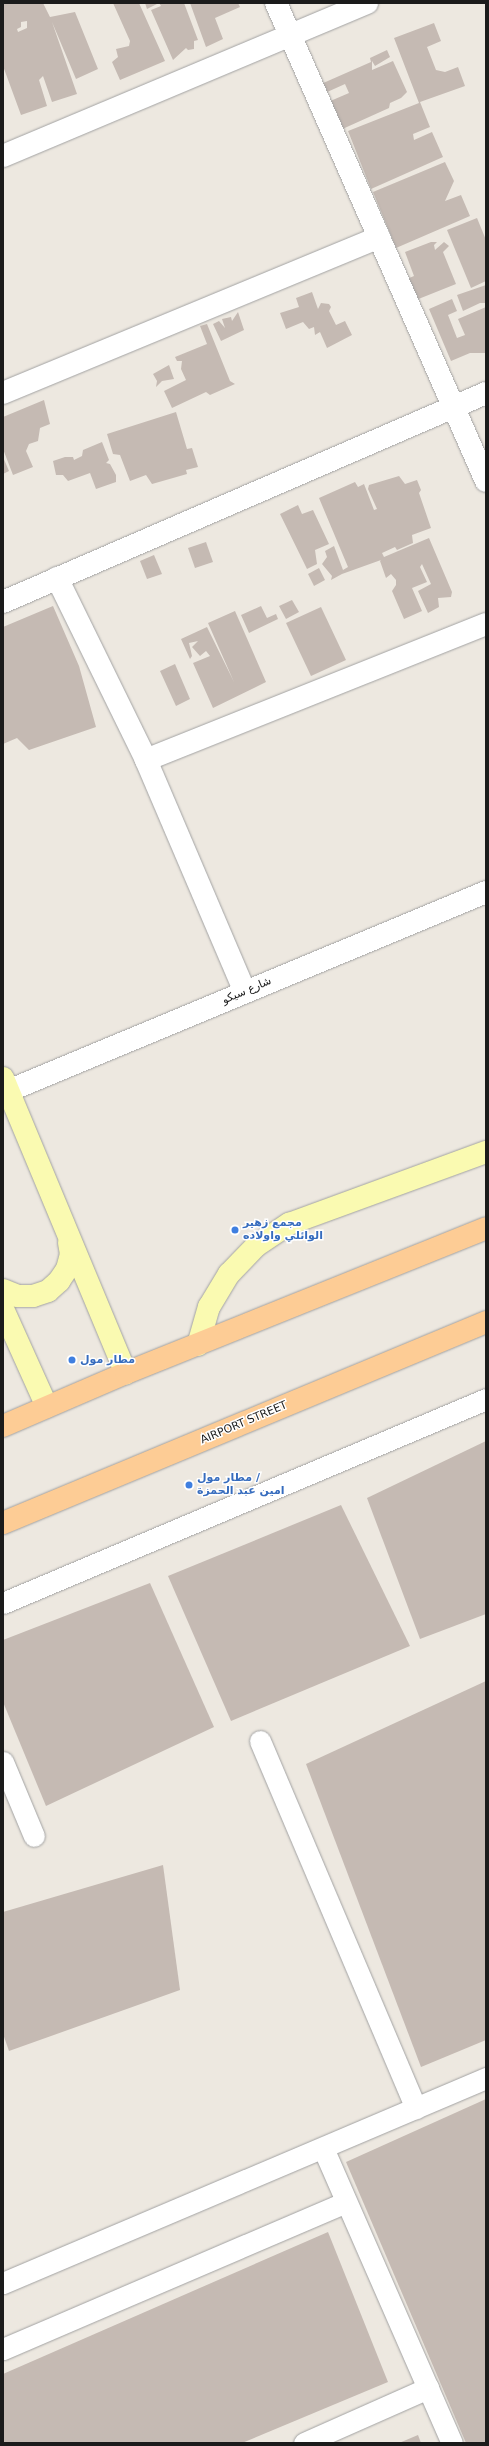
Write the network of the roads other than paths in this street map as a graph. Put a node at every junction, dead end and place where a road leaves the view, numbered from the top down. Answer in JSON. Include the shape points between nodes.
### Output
{"nodes":[{"id":1,"x":276,"y":3,"type":"edge"},
{"id":2,"x":367,"y":3,"type":"edge"},
{"id":3,"x":290,"y":35,"type":"junction"},
{"id":4,"x":3,"y":156,"type":"edge"},
{"id":5,"x":379,"y":237,"type":"junction"},
{"id":6,"x":3,"y":393,"type":"edge"},
{"id":7,"x":486,"y":393,"type":"edge"},
{"id":8,"x":453,"y":406,"type":"junction"},
{"id":9,"x":486,"y":481,"type":"edge"},
{"id":10,"x":57,"y":578,"type":"junction"},
{"id":11,"x":3,"y":602,"type":"edge"},
{"id":12,"x":486,"y":624,"type":"edge"},
{"id":13,"x":146,"y":760,"type":"junction"},
{"id":14,"x":486,"y":892,"type":"edge"},
{"id":15,"x":245,"y":992,"type":"junction"},
{"id":16,"x":6,"y":1085,"type":"edge"},
{"id":17,"x":486,"y":1152,"type":"edge"},
{"id":18,"x":486,"y":1228,"type":"edge"},
{"id":19,"x":69,"y":1240,"type":"junction"},
{"id":20,"x":3,"y":1290,"type":"edge"},
{"id":21,"x":3,"y":1309,"type":"edge"},
{"id":22,"x":486,"y":1322,"type":"edge"},
{"id":23,"x":198,"y":1345,"type":"junction"},
{"id":24,"x":126,"y":1373,"type":"junction"},
{"id":25,"x":486,"y":1398,"type":"edge"},
{"id":26,"x":47,"y":1407,"type":"junction"},
{"id":27,"x":3,"y":1426,"type":"edge"},
{"id":28,"x":3,"y":1523,"type":"edge"},
{"id":29,"x":3,"y":1603,"type":"edge"},
{"id":30,"x":260,"y":1741,"type":"dead end"},
{"id":31,"x":3,"y":1762,"type":"edge"},
{"id":32,"x":34,"y":1836,"type":"dead end"},
{"id":33,"x":486,"y":2078,"type":"edge"},
{"id":34,"x":416,"y":2108,"type":"junction"},
{"id":35,"x":323,"y":2148,"type":"junction"},
{"id":36,"x":346,"y":2202,"type":"junction"},
{"id":37,"x":3,"y":2283,"type":"edge"},
{"id":38,"x":3,"y":2349,"type":"edge"},
{"id":39,"x":428,"y":2388,"type":"junction"},
{"id":40,"x":304,"y":2443,"type":"edge"},
{"id":41,"x":452,"y":2443,"type":"edge"}],
"edges":[{"from":1,"to":3,"type":"street"},
{"from":2,"to":3,"type":"street"},
{"from":3,"to":4,"type":"street"},
{"from":3,"to":5,"type":"street"},
{"from":5,"to":6,"type":"street"},
{"from":5,"to":8,"type":"street"},
{"from":7,"to":8,"type":"street"},
{"from":8,"to":9,"type":"street"},
{"from":8,"to":10,"type":"street"},
{"from":10,"to":11,"type":"street"},
{"from":10,"to":13,"type":"street"},
{"from":12,"to":13,"type":"street"},
{"from":13,"to":15,"type":"street"},
{"from":14,"to":15,"type":"street","name":"شارع سيكو"},
{"from":15,"to":16,"type":"street","name":"شارع سيكو"},
{"from":16,"to":19,"type":"street"},
{"from":17,"to":23,"type":"street","via":[[290,1224],[256,1246],[229,1274],[209,1307]]},
{"from":18,"to":23,"type":"main road"},
{"from":19,"to":20,"type":"street","via":[[71,1254],[67,1269],[48,1291],[33,1296],[18,1296]]},
{"from":19,"to":24,"type":"street"},
{"from":21,"to":26,"type":"street"},
{"from":22,"to":28,"type":"main road","name":"AIRPORT STREET"},
{"from":23,"to":24,"type":"main road"},
{"from":24,"to":26,"type":"main road"},
{"from":25,"to":29,"type":"lane"},
{"from":26,"to":27,"type":"main road"},
{"from":30,"to":34,"type":"lane"},
{"from":31,"to":32,"type":"lane"},
{"from":33,"to":34,"type":"lane"},
{"from":34,"to":35,"type":"lane"},
{"from":35,"to":36,"type":"lane"},
{"from":35,"to":37,"type":"lane"},
{"from":36,"to":38,"type":"lane"},
{"from":36,"to":39,"type":"lane"},
{"from":39,"to":40,"type":"lane"},
{"from":39,"to":41,"type":"lane"}]}
